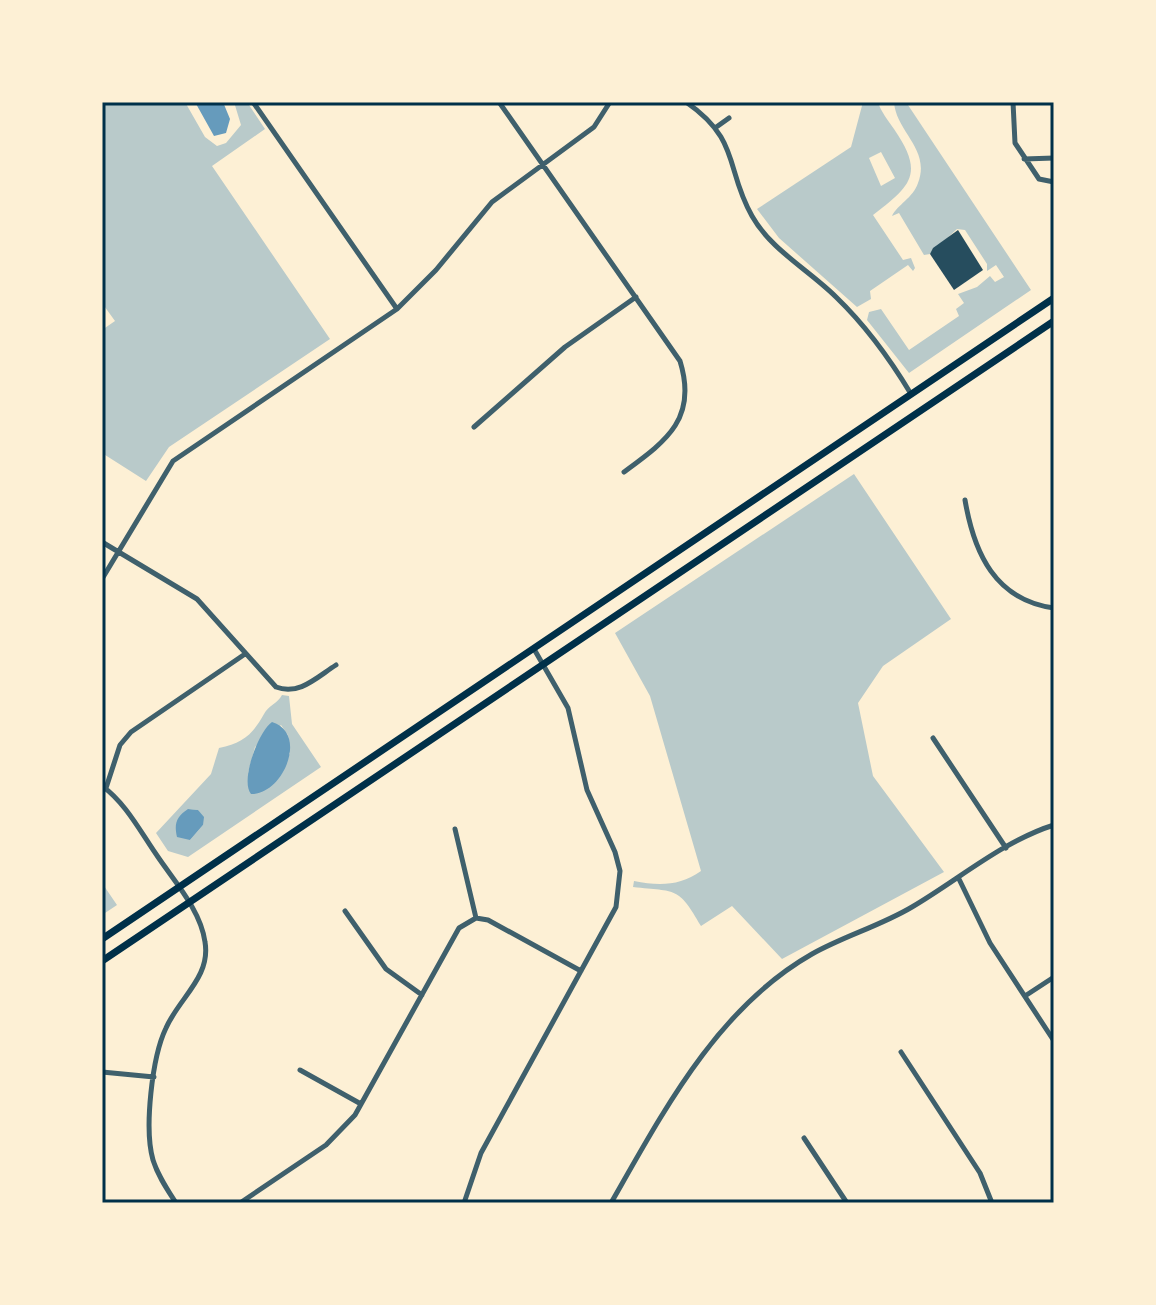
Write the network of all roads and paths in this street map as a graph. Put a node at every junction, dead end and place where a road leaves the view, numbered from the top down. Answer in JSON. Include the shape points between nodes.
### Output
{"nodes":[{"id":1,"x":253,"y":102,"type":"edge"},
{"id":2,"x":499,"y":102,"type":"edge"},
{"id":3,"x":610,"y":102,"type":"edge"},
{"id":4,"x":686,"y":102,"type":"edge"},
{"id":5,"x":1013,"y":102,"type":"edge"},
{"id":6,"x":729,"y":118,"type":"dead end"},
{"id":7,"x":715,"y":128,"type":"junction"},
{"id":8,"x":1054,"y":158,"type":"edge"},
{"id":9,"x":1024,"y":159,"type":"junction"},
{"id":10,"x":542,"y":162,"type":"junction"},
{"id":11,"x":1054,"y":182,"type":"edge"},
{"id":12,"x":636,"y":297,"type":"junction"},
{"id":13,"x":1054,"y":298,"type":"edge"},
{"id":14,"x":397,"y":309,"type":"junction"},
{"id":15,"x":1054,"y":321,"type":"edge"},
{"id":16,"x":911,"y":394,"type":"junction"},
{"id":17,"x":474,"y":427,"type":"dead end"},
{"id":18,"x":624,"y":472,"type":"dead end"},
{"id":19,"x":965,"y":500,"type":"dead end"},
{"id":20,"x":102,"y":542,"type":"edge"},
{"id":21,"x":119,"y":552,"type":"junction"},
{"id":22,"x":102,"y":579,"type":"edge"},
{"id":23,"x":1054,"y":608,"type":"edge"},
{"id":24,"x":534,"y":649,"type":"junction"},
{"id":25,"x":245,"y":654,"type":"junction"},
{"id":26,"x":544,"y":664,"type":"junction"},
{"id":27,"x":336,"y":665,"type":"dead end"},
{"id":28,"x":933,"y":738,"type":"dead end"},
{"id":29,"x":104,"y":787,"type":"edge"},
{"id":30,"x":1054,"y":825,"type":"edge"},
{"id":31,"x":455,"y":829,"type":"dead end"},
{"id":32,"x":1006,"y":848,"type":"junction"},
{"id":33,"x":959,"y":879,"type":"junction"},
{"id":34,"x":178,"y":888,"type":"junction"},
{"id":35,"x":188,"y":903,"type":"junction"},
{"id":36,"x":345,"y":911,"type":"dead end"},
{"id":37,"x":476,"y":918,"type":"junction"},
{"id":38,"x":102,"y":939,"type":"edge"},
{"id":39,"x":102,"y":961,"type":"edge"},
{"id":40,"x":581,"y":971,"type":"junction"},
{"id":41,"x":1054,"y":977,"type":"edge"},
{"id":42,"x":422,"y":995,"type":"junction"},
{"id":43,"x":1025,"y":996,"type":"junction"},
{"id":44,"x":1054,"y":1041,"type":"edge"},
{"id":45,"x":901,"y":1052,"type":"dead end"},
{"id":46,"x":300,"y":1070,"type":"dead end"},
{"id":47,"x":102,"y":1072,"type":"edge"},
{"id":48,"x":154,"y":1077,"type":"junction"},
{"id":49,"x":361,"y":1104,"type":"junction"},
{"id":50,"x":804,"y":1138,"type":"dead end"},
{"id":51,"x":176,"y":1203,"type":"edge"},
{"id":52,"x":240,"y":1203,"type":"edge"},
{"id":53,"x":464,"y":1203,"type":"edge"},
{"id":54,"x":611,"y":1203,"type":"edge"},
{"id":55,"x":847,"y":1203,"type":"edge"},
{"id":56,"x":992,"y":1203,"type":"edge"}],
"edges":[{"from":1,"to":14,"type":"street"},
{"from":2,"to":10,"type":"street"},
{"from":3,"to":10,"type":"street","via":[[594,127]]},
{"from":4,"to":7,"type":"street"},
{"from":5,"to":9,"type":"street","via":[[1013,137]]},
{"from":6,"to":7,"type":"street"},
{"from":7,"to":16,"type":"street","via":[[761,230],[838,298]]},
{"from":8,"to":9,"type":"street"},
{"from":9,"to":11,"type":"street","via":[[1039,179]]},
{"from":10,"to":12,"type":"street"},
{"from":10,"to":14,"type":"street","via":[[492,202]]},
{"from":12,"to":17,"type":"street","via":[[565,347]]},
{"from":12,"to":18,"type":"street","via":[[676,354],[686,389],[665,441]]},
{"from":13,"to":16,"type":"main road"},
{"from":14,"to":21,"type":"street","via":[[177,458]]},
{"from":15,"to":26,"type":"main road"},
{"from":16,"to":24,"type":"main road"},
{"from":19,"to":23,"type":"street","via":[[971,540],[1003,588],[1031,605]]},
{"from":20,"to":21,"type":"street"},
{"from":21,"to":22,"type":"street"},
{"from":21,"to":25,"type":"street","via":[[197,599]]},
{"from":24,"to":26,"type":"street"},
{"from":24,"to":34,"type":"main road"},
{"from":25,"to":27,"type":"street","via":[[272,684],[285,690],[300,688]]},
{"from":25,"to":29,"type":"street","via":[[131,732],[120,745]]},
{"from":26,"to":35,"type":"main road"},
{"from":26,"to":40,"type":"street","via":[[568,708],[587,790],[620,871],[616,907]]},
{"from":28,"to":32,"type":"street"},
{"from":29,"to":34,"type":"street","via":[[120,802]]},
{"from":30,"to":32,"type":"street"},
{"from":31,"to":37,"type":"street"},
{"from":32,"to":33,"type":"street"},
{"from":33,"to":43,"type":"street","via":[[990,943]]},
{"from":33,"to":54,"type":"street","via":[[908,910],[812,954],[749,1004],[675,1091]]},
{"from":34,"to":35,"type":"street"},
{"from":34,"to":38,"type":"main road"},
{"from":35,"to":39,"type":"main road"},
{"from":35,"to":48,"type":"street","via":[[203,929],[205,959],[198,980],[164,1030]]},
{"from":36,"to":42,"type":"street","via":[[386,969]]},
{"from":37,"to":40,"type":"street"},
{"from":37,"to":42,"type":"street","via":[[459,928]]},
{"from":40,"to":53,"type":"street","via":[[481,1153]]},
{"from":41,"to":43,"type":"street"},
{"from":42,"to":49,"type":"street"},
{"from":43,"to":44,"type":"street"},
{"from":45,"to":56,"type":"street","via":[[980,1173]]},
{"from":46,"to":49,"type":"street"},
{"from":47,"to":48,"type":"street"},
{"from":48,"to":51,"type":"street","via":[[149,1129],[153,1159]]},
{"from":49,"to":52,"type":"street","via":[[326,1145]]},
{"from":50,"to":55,"type":"street"}]}
